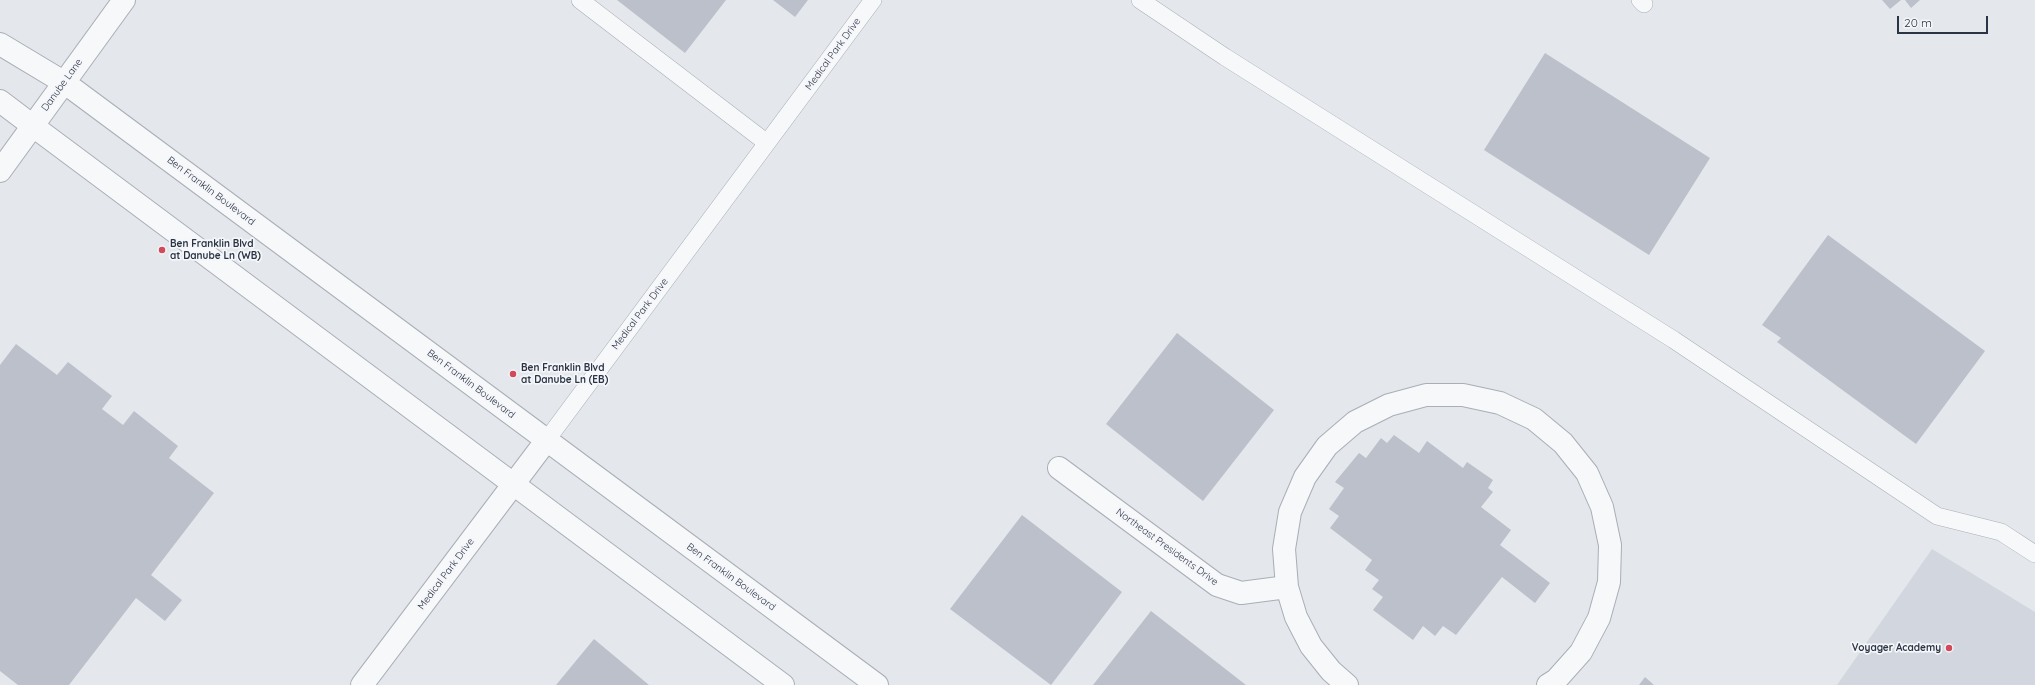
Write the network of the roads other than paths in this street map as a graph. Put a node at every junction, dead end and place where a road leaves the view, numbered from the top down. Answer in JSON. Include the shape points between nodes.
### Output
{"nodes":[{"id":1,"x":124,"y":0,"type":"edge"},
{"id":2,"x":580,"y":0,"type":"edge"},
{"id":3,"x":873,"y":0,"type":"edge"},
{"id":4,"x":1140,"y":0,"type":"edge"},
{"id":5,"x":0,"y":44,"type":"edge"},
{"id":6,"x":65,"y":83,"type":"junction"},
{"id":7,"x":0,"y":101,"type":"edge"},
{"id":8,"x":33,"y":126,"type":"junction"},
{"id":9,"x":767,"y":143,"type":"junction"},
{"id":10,"x":0,"y":171,"type":"edge"},
{"id":11,"x":546,"y":441,"type":"junction"},
{"id":12,"x":1059,"y":468,"type":"dead end"},
{"id":13,"x":513,"y":486,"type":"junction"},
{"id":14,"x":2035,"y":554,"type":"edge"},
{"id":15,"x":1287,"y":587,"type":"junction"},
{"id":16,"x":1333,"y":680,"type":"edge"},
{"id":17,"x":362,"y":685,"type":"edge"},
{"id":18,"x":783,"y":685,"type":"edge"},
{"id":19,"x":877,"y":685,"type":"edge"},
{"id":20,"x":1548,"y":685,"type":"edge"}],
"edges":[{"from":1,"to":6,"type":"street","name":"Danube Lane"},
{"from":2,"to":9,"type":"lane"},
{"from":3,"to":9,"type":"lane","name":"Medical Park Drive"},
{"from":4,"to":14,"type":"lane","via":[[1238,65],[1674,340],[1937,516],[2001,532]]},
{"from":5,"to":6,"type":"street","name":"Ben Franklin Boulevard"},
{"from":6,"to":8,"type":"street","name":"Danube Lane"},
{"from":6,"to":11,"type":"street","name":"Ben Franklin Boulevard"},
{"from":7,"to":8,"type":"street"},
{"from":8,"to":10,"type":"street","name":"Danube Lane"},
{"from":8,"to":13,"type":"street"},
{"from":9,"to":11,"type":"lane","name":"Medical Park Drive"},
{"from":11,"to":13,"type":"street","name":"Medical Park Drive"},
{"from":11,"to":19,"type":"street","name":"Ben Franklin Boulevard"},
{"from":12,"to":15,"type":"street","name":"Northeast Presidents Drive","via":[[1217,585],[1241,593]]},
{"from":13,"to":17,"type":"street","name":"Medical Park Drive"},
{"from":13,"to":18,"type":"street"},
{"from":15,"to":16,"type":"street","via":[[1296,617]]},
{"from":15,"to":20,"type":"street","via":[[1284,549],[1290,512],[1305,477],[1327,446],[1355,422],[1389,405],[1426,395],[1463,395],[1500,403],[1540,424],[1564,443],[1587,473],[1602,507],[1610,545],[1609,582],[1599,618],[1581,652],[1556,680]]}]}
